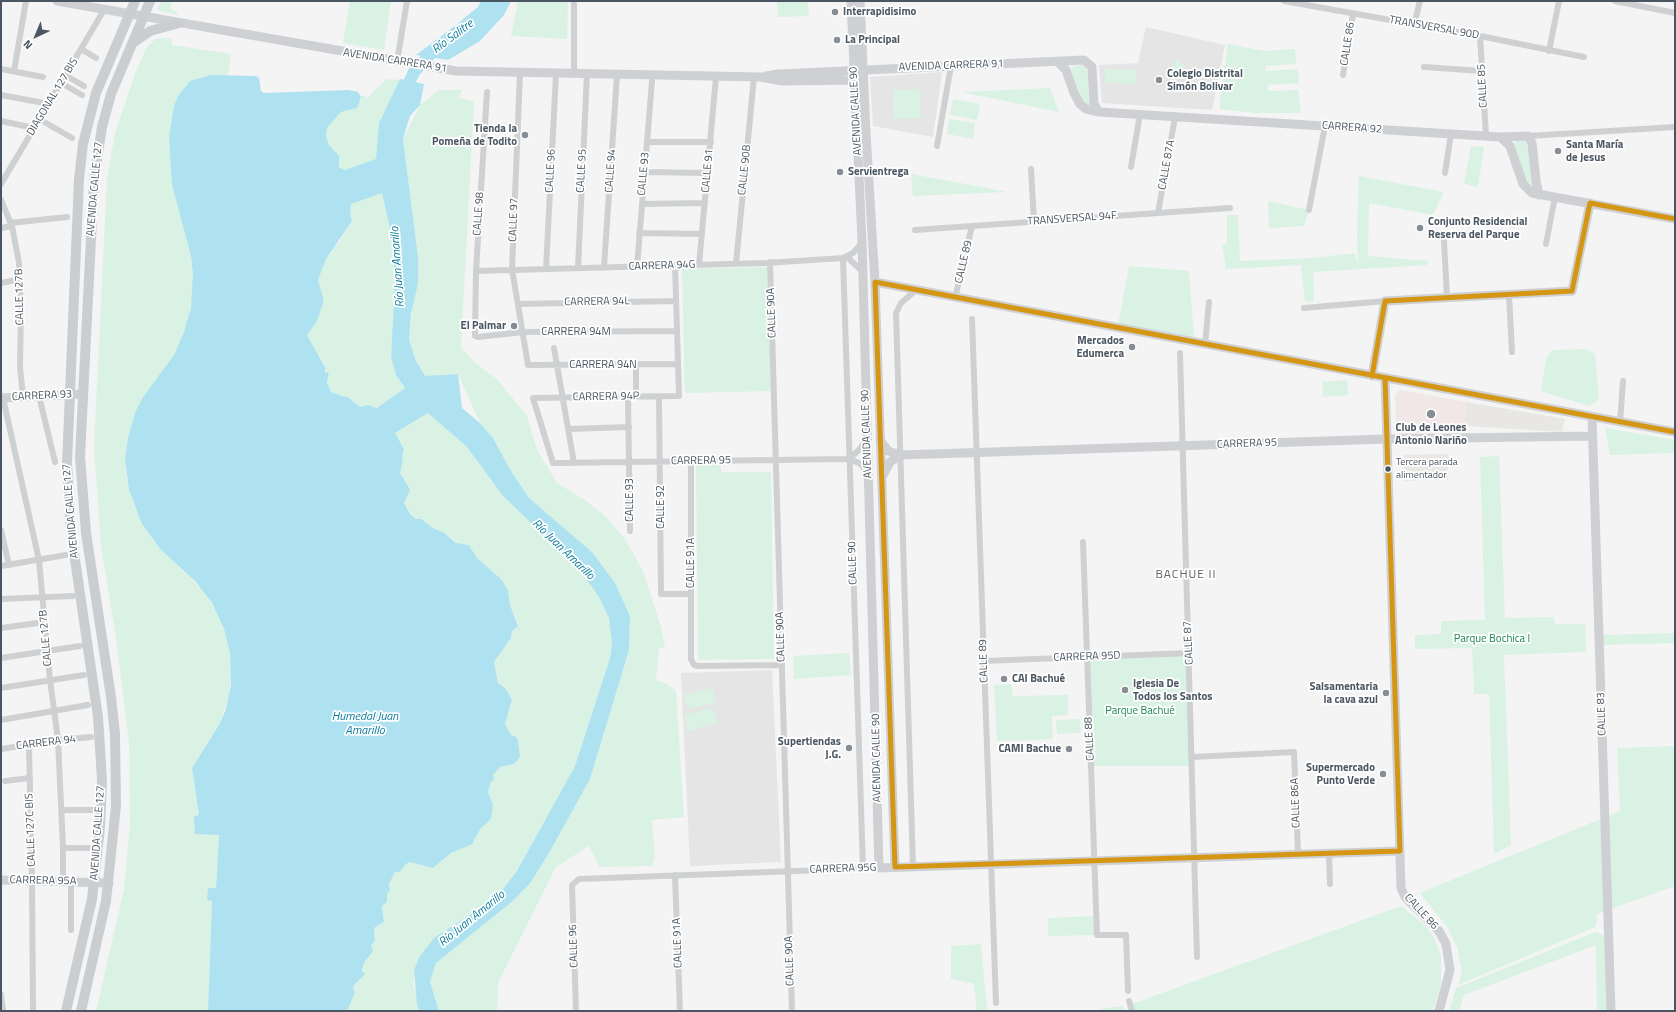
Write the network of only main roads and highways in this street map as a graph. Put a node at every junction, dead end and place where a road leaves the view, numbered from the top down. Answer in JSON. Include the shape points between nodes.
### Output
{"nodes":[{"id":1,"x":57,"y":1,"type":"edge"},
{"id":2,"x":135,"y":1,"type":"edge"},
{"id":3,"x":150,"y":1,"type":"edge"},
{"id":4,"x":851,"y":1,"type":"edge"},
{"id":5,"x":860,"y":1,"type":"edge"},
{"id":6,"x":129,"y":14,"type":"junction"},
{"id":7,"x":144,"y":17,"type":"junction"},
{"id":8,"x":179,"y":23,"type":"junction"},
{"id":9,"x":132,"y":44,"type":"junction"},
{"id":10,"x":1058,"y":62,"type":"junction"},
{"id":11,"x":858,"y":70,"type":"junction"},
{"id":12,"x":758,"y":77,"type":"junction"},
{"id":13,"x":858,"y":80,"type":"junction"},
{"id":14,"x":827,"y":82,"type":"junction"},
{"id":15,"x":855,"y":101,"type":"junction"},
{"id":16,"x":1098,"y":112,"type":"junction"},
{"id":17,"x":1500,"y":137,"type":"junction"},
{"id":18,"x":1539,"y":195,"type":"junction"},
{"id":19,"x":1590,"y":204,"type":"junction"},
{"id":20,"x":1675,"y":219,"type":"edge"},
{"id":21,"x":862,"y":271,"type":"junction"},
{"id":22,"x":875,"y":282,"type":"junction"},
{"id":23,"x":1372,"y":376,"type":"junction"},
{"id":24,"x":1385,"y":378,"type":"junction"},
{"id":25,"x":83,"y":394,"type":"junction"},
{"id":26,"x":68,"y":395,"type":"junction"},
{"id":27,"x":2,"y":398,"type":"edge"},
{"id":28,"x":1592,"y":417,"type":"junction"},
{"id":29,"x":1675,"y":432,"type":"edge"},
{"id":30,"x":1593,"y":436,"type":"junction"},
{"id":31,"x":880,"y":440,"type":"junction"},
{"id":32,"x":1387,"y":440,"type":"junction"},
{"id":33,"x":900,"y":455,"type":"junction"},
{"id":34,"x":882,"y":479,"type":"junction"},
{"id":35,"x":1400,"y":851,"type":"junction"},
{"id":36,"x":895,"y":867,"type":"junction"},
{"id":37,"x":879,"y":868,"type":"joint"},
{"id":38,"x":1,"y":880,"type":"edge"},
{"id":39,"x":94,"y":882,"type":"junction"},
{"id":40,"x":109,"y":883,"type":"junction"},
{"id":41,"x":66,"y":1011,"type":"edge"},
{"id":42,"x":81,"y":1011,"type":"edge"},
{"id":43,"x":1439,"y":1011,"type":"edge"},
{"id":44,"x":1611,"y":1011,"type":"edge"}],
"edges":[{"from":1,"to":6,"type":"main road","name":"AVENIDA CARRERA 91"},
{"from":2,"to":6,"type":"main road","name":"AVENIDA CALLE 127"},
{"from":3,"to":7,"type":"main road","name":"AVENIDA CALLE 127"},
{"from":4,"to":11,"type":"main road","name":"AVENIDA CALLE 90"},
{"from":5,"to":11,"type":"main road","name":"AVENIDA CALLE 90"},
{"from":6,"to":7,"type":"main road","name":"AVENIDA CARRERA 91"},
{"from":6,"to":26,"type":"main road","name":"AVENIDA CALLE 127","via":[[96,93],[83,144]]},
{"from":7,"to":8,"type":"main road","name":"AVENIDA CARRERA 91"},
{"from":7,"to":9,"type":"main road","name":"AVENIDA CALLE 127"},
{"from":8,"to":9,"type":"main road","via":[[150,31]]},
{"from":8,"to":12,"type":"main road","name":"AVENIDA CARRERA 91","via":[[456,71]]},
{"from":9,"to":25,"type":"main road","name":"AVENIDA CALLE 127","via":[[112,94],[97,154]]},
{"from":10,"to":11,"type":"main road","name":"AVENIDA CARRERA 91"},
{"from":10,"to":16,"type":"main road","name":"CARRERA 92","via":[[1066,70],[1080,104],[1086,109]]},
{"from":10,"to":16,"type":"main road","name":"AVENIDA CARRERA 91","via":[[1084,60],[1091,64],[1094,104]]},
{"from":11,"to":12,"type":"main road","name":"AVENIDA CARRERA 91"},
{"from":11,"to":13,"type":"main road","name":"AVENIDA CALLE 90"},
{"from":12,"to":14,"type":"main road","name":"AVENIDA CARRERA 91","via":[[782,81]]},
{"from":13,"to":14,"type":"main road","name":"AVENIDA CARRERA 91"},
{"from":13,"to":15,"type":"main road","name":"AVENIDA CALLE 90"},
{"from":13,"to":22,"type":"main road","name":"AVENIDA CALLE 90"},
{"from":14,"to":15,"type":"main road","via":[[846,88]]},
{"from":15,"to":21,"type":"main road","name":"AVENIDA CALLE 90"},
{"from":16,"to":17,"type":"main road","name":"CARRERA 92"},
{"from":17,"to":18,"type":"main road","via":[[1510,146],[1525,188]]},
{"from":17,"to":18,"type":"main road","name":"CARRERA 92","via":[[1528,136],[1532,143]]},
{"from":18,"to":19,"type":"main road"},
{"from":19,"to":20,"type":"main road"},
{"from":19,"to":23,"type":"main road","via":[[1572,291],[1385,301]]},
{"from":21,"to":22,"type":"main road"},
{"from":21,"to":37,"type":"main road","name":"AVENIDA CALLE 90"},
{"from":22,"to":23,"type":"main road"},
{"from":22,"to":31,"type":"main road","name":"AVENIDA CALLE 90"},
{"from":23,"to":24,"type":"main road"},
{"from":24,"to":28,"type":"main road"},
{"from":24,"to":32,"type":"main road","name":"CALLE 86"},
{"from":25,"to":26,"type":"main road","name":"CARRERA 93"},
{"from":25,"to":40,"type":"main road","name":"AVENIDA CALLE 127","via":[[80,457],[83,508],[111,697],[114,734],[116,806]]},
{"from":26,"to":27,"type":"main road","name":"CARRERA 93"},
{"from":26,"to":39,"type":"main road","name":"AVENIDA CALLE 127","via":[[66,454],[69,512],[97,710],[101,758],[100,827]]},
{"from":28,"to":29,"type":"main road"},
{"from":28,"to":30,"type":"main road","name":"CALLE 83"},
{"from":30,"to":32,"type":"main road","name":"CARRERA 95"},
{"from":30,"to":44,"type":"main road","name":"CALLE 83"},
{"from":31,"to":33,"type":"main road","via":[[888,451]]},
{"from":31,"to":34,"type":"main road","name":"AVENIDA CALLE 90"},
{"from":32,"to":33,"type":"main road","name":"CARRERA 95"},
{"from":32,"to":35,"type":"main road","name":"CALLE 86"},
{"from":33,"to":34,"type":"main road","via":[[890,462]]},
{"from":34,"to":36,"type":"main road","name":"AVENIDA CALLE 90"},
{"from":35,"to":36,"type":"main road","name":"CARRERA 95G"},
{"from":35,"to":43,"type":"main road","name":"CALLE 86","via":[[1403,894],[1439,931],[1446,944],[1450,970]]},
{"from":36,"to":37,"type":"main road","name":"CARRERA 95G"},
{"from":38,"to":39,"type":"main road","name":"CARRERA 95A"},
{"from":39,"to":40,"type":"main road","name":"CARRERA 95A"},
{"from":39,"to":41,"type":"main road","name":"AVENIDA CALLE 127"},
{"from":40,"to":42,"type":"main road","name":"AVENIDA CALLE 127"}]}
